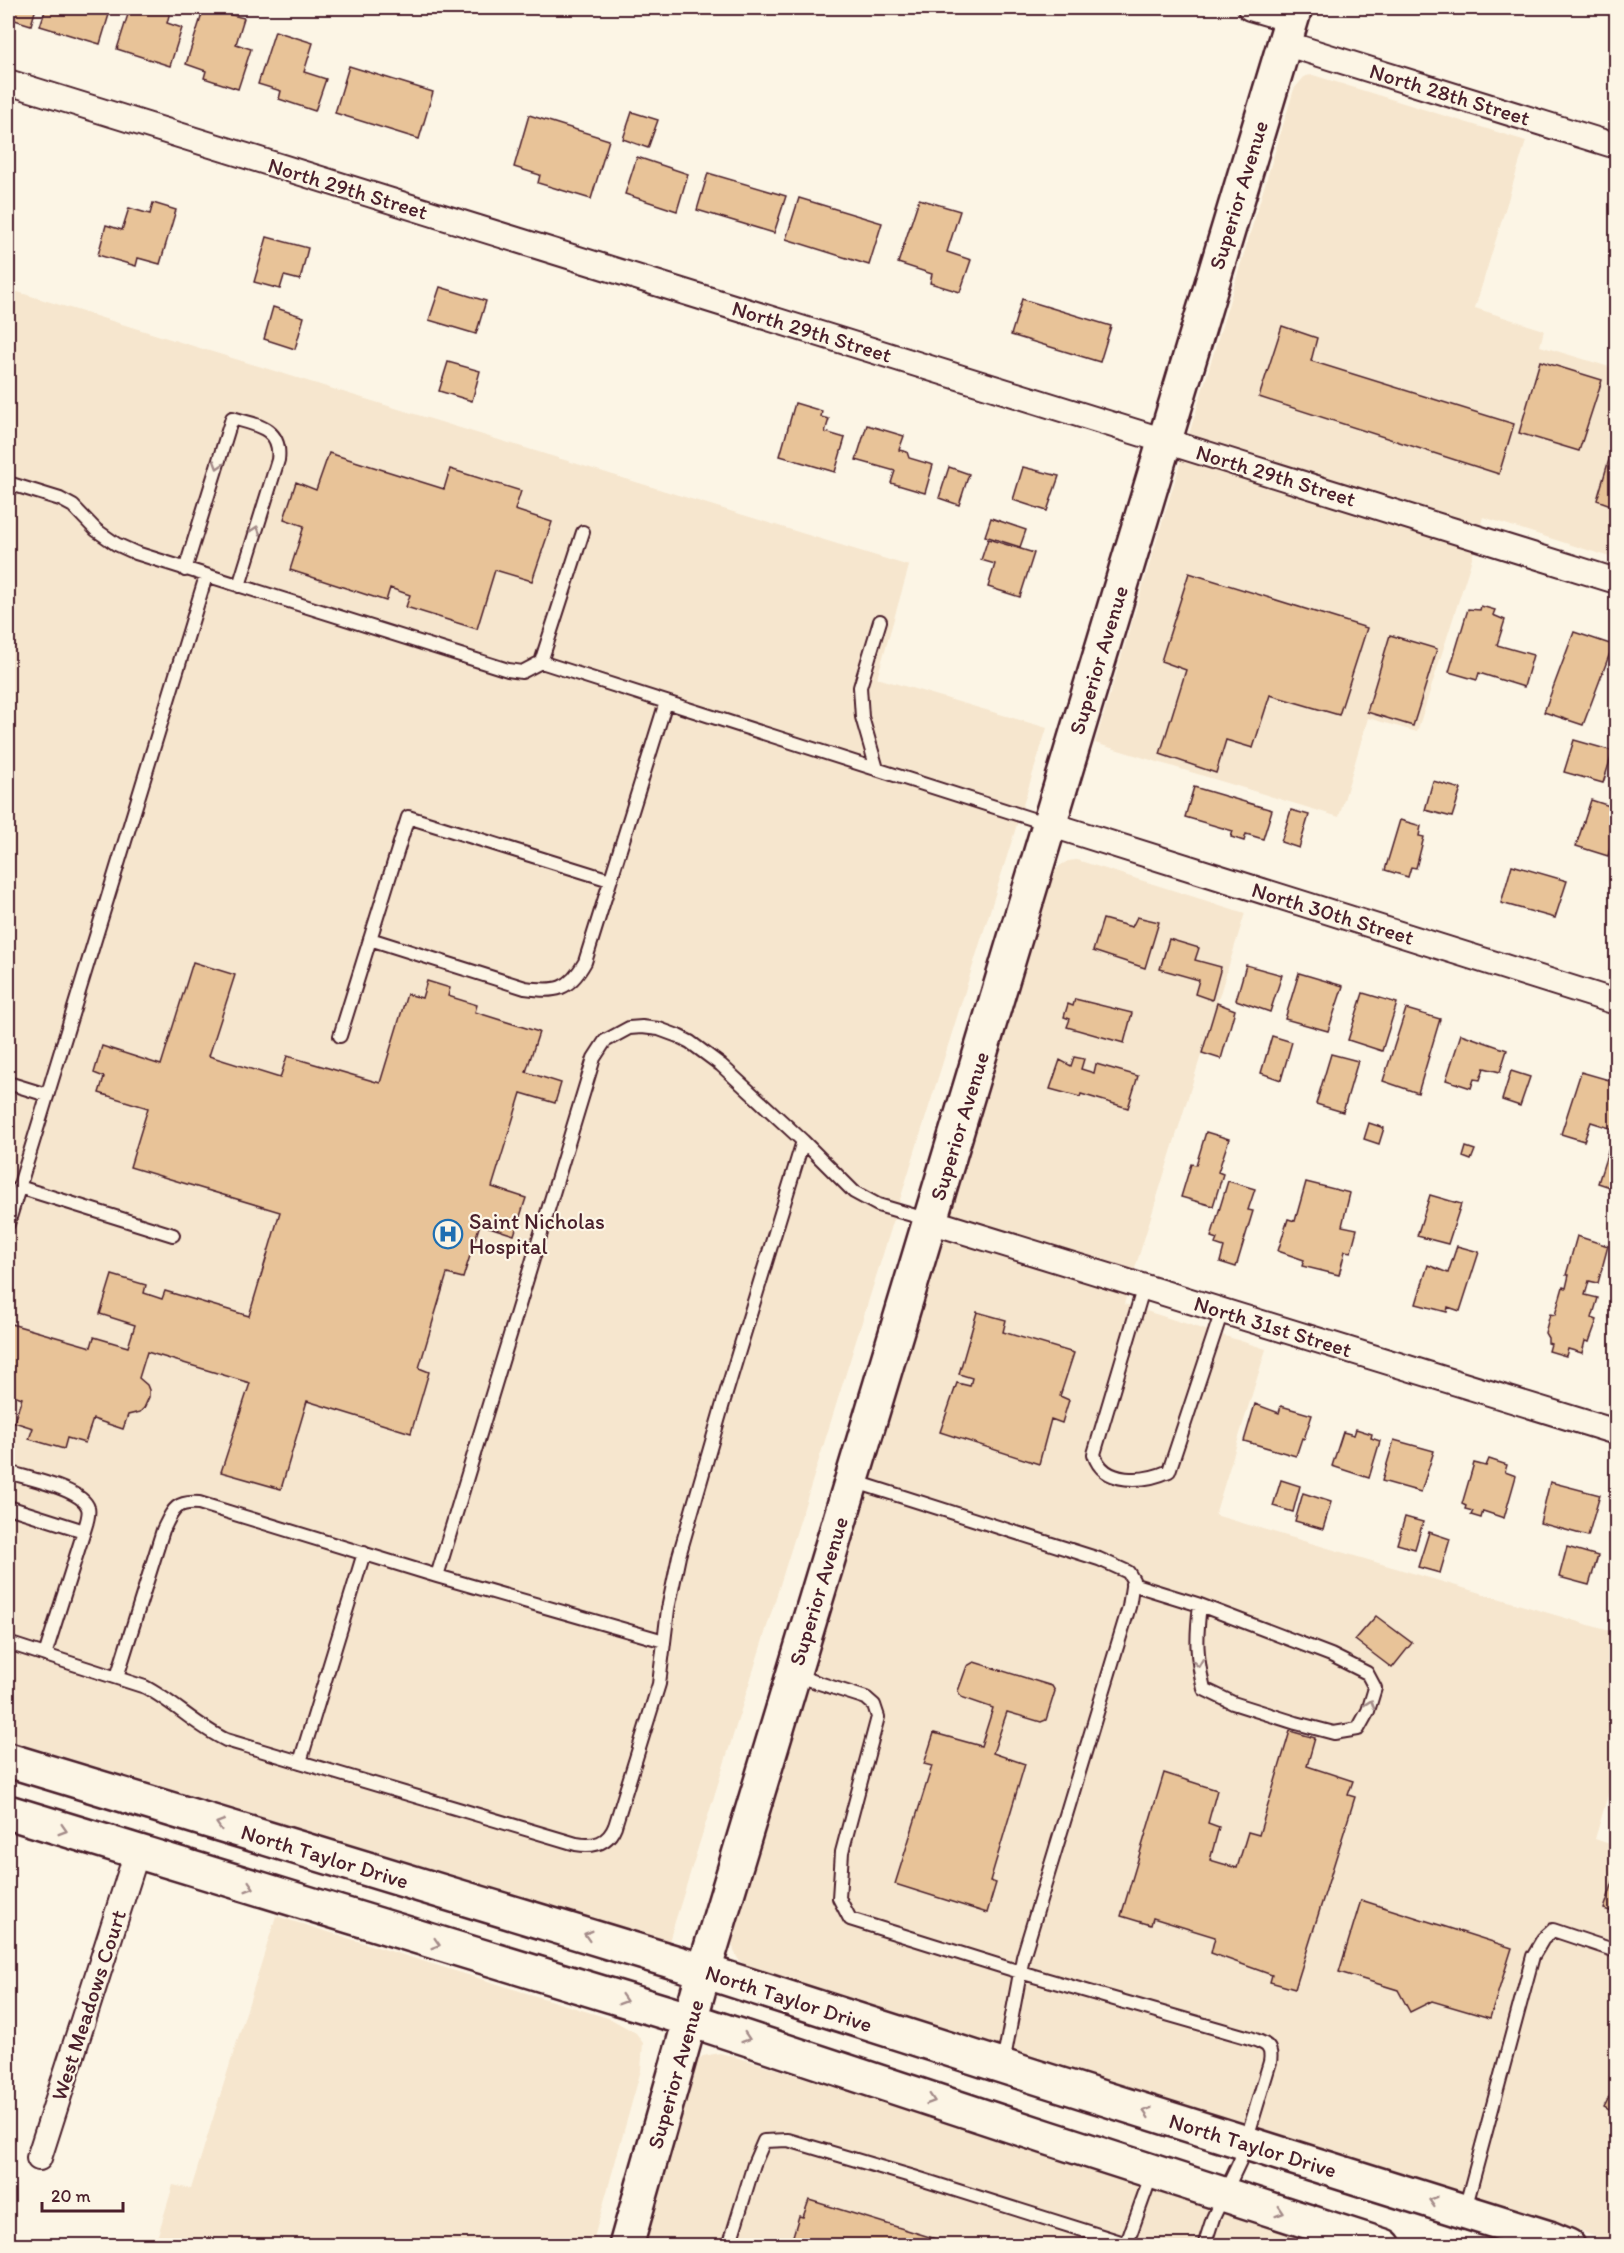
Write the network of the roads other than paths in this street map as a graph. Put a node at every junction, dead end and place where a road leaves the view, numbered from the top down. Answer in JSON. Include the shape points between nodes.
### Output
{"nodes":[{"id":1,"x":1250,"y":8,"type":"edge"},
{"id":2,"x":1290,"y":24,"type":"edge"},
{"id":3,"x":8,"y":82,"type":"edge"},
{"id":4,"x":1617,"y":146,"type":"edge"},
{"id":5,"x":1165,"y":440,"type":"junction"},
{"id":6,"x":8,"y":484,"type":"edge"},
{"id":7,"x":583,"y":532,"type":"dead end"},
{"id":8,"x":185,"y":570,"type":"junction"},
{"id":9,"x":206,"y":576,"type":"junction"},
{"id":10,"x":1617,"y":581,"type":"edge"},
{"id":11,"x":239,"y":586,"type":"junction"},
{"id":12,"x":880,"y":621,"type":"dead end"},
{"id":13,"x":541,"y":662,"type":"junction"},
{"id":14,"x":666,"y":702,"type":"junction"},
{"id":15,"x":877,"y":770,"type":"junction"},
{"id":16,"x":1049,"y":824,"type":"junction"},
{"id":17,"x":610,"y":880,"type":"junction"},
{"id":18,"x":370,"y":939,"type":"junction"},
{"id":19,"x":1617,"y":1002,"type":"edge"},
{"id":20,"x":340,"y":1036,"type":"dead end"},
{"id":21,"x":8,"y":1083,"type":"edge"},
{"id":22,"x":47,"y":1095,"type":"junction"},
{"id":23,"x":803,"y":1141,"type":"junction"},
{"id":24,"x":19,"y":1187,"type":"junction"},
{"id":25,"x":930,"y":1221,"type":"junction"},
{"id":26,"x":8,"y":1224,"type":"edge"},
{"id":27,"x":173,"y":1234,"type":"dead end"},
{"id":28,"x":1144,"y":1286,"type":"junction"},
{"id":29,"x":1222,"y":1311,"type":"junction"},
{"id":30,"x":1617,"y":1432,"type":"edge"},
{"id":31,"x":8,"y":1472,"type":"edge"},
{"id":32,"x":852,"y":1481,"type":"junction"},
{"id":33,"x":8,"y":1507,"type":"edge"},
{"id":34,"x":84,"y":1531,"type":"junction"},
{"id":35,"x":364,"y":1553,"type":"junction"},
{"id":36,"x":436,"y":1576,"type":"junction"},
{"id":37,"x":1132,"y":1584,"type":"junction"},
{"id":38,"x":1200,"y":1605,"type":"junction"},
{"id":39,"x":664,"y":1641,"type":"junction"},
{"id":40,"x":8,"y":1643,"type":"edge"},
{"id":41,"x":45,"y":1655,"type":"junction"},
{"id":42,"x":793,"y":1675,"type":"junction"},
{"id":43,"x":117,"y":1677,"type":"junction"},
{"id":44,"x":8,"y":1760,"type":"edge"},
{"id":45,"x":300,"y":1762,"type":"junction"},
{"id":46,"x":8,"y":1812,"type":"edge"},
{"id":47,"x":137,"y":1852,"type":"junction"},
{"id":48,"x":1617,"y":1951,"type":"edge"},
{"id":49,"x":704,"y":1971,"type":"junction"},
{"id":50,"x":1020,"y":1972,"type":"junction"},
{"id":51,"x":691,"y":2020,"type":"junction"},
{"id":52,"x":1002,"y":2067,"type":"junction"},
{"id":53,"x":1246,"y":2143,"type":"junction"},
{"id":54,"x":39,"y":2158,"type":"dead end"},
{"id":55,"x":1153,"y":2172,"type":"junction"},
{"id":56,"x":1224,"y":2195,"type":"junction"},
{"id":57,"x":1465,"y":2211,"type":"junction"},
{"id":58,"x":1126,"y":2245,"type":"edge"},
{"id":59,"x":626,"y":2246,"type":"edge"},
{"id":60,"x":729,"y":2246,"type":"edge"},
{"id":61,"x":1204,"y":2246,"type":"edge"},
{"id":62,"x":1384,"y":2246,"type":"edge"},
{"id":63,"x":1568,"y":2246,"type":"edge"}],
"edges":[{"from":1,"to":2,"type":"street","name":"North 28th Street"},
{"from":2,"to":4,"type":"street","name":"North 28th Street"},
{"from":2,"to":5,"type":"main road","name":"Superior Avenue"},
{"from":3,"to":5,"type":"street","name":"North 29th Street"},
{"from":5,"to":10,"type":"street","name":"North 29th Street"},
{"from":5,"to":16,"type":"main road","name":"Superior Avenue"},
{"from":6,"to":8,"type":"lane","via":[[73,506],[116,544]]},
{"from":7,"to":13,"type":"lane"},
{"from":8,"to":9,"type":"lane"},
{"from":11,"to":8,"type":"lane","one_way":true,"via":[[278,460],[275,439],[269,430],[258,425],[232,418]]},
{"from":9,"to":11,"type":"lane"},
{"from":9,"to":22,"type":"lane"},
{"from":11,"to":13,"type":"lane","via":[[508,670],[522,672]]},
{"from":12,"to":15,"type":"lane","via":[[860,687],[861,710]]},
{"from":13,"to":14,"type":"lane"},
{"from":14,"to":15,"type":"lane"},
{"from":14,"to":17,"type":"lane"},
{"from":15,"to":16,"type":"lane"},
{"from":16,"to":19,"type":"street","name":"North 30th Street"},
{"from":16,"to":25,"type":"main road","name":"Superior Avenue"},
{"from":17,"to":18,"type":"lane","via":[[585,962],[577,977],[563,988],[525,988]]},
{"from":17,"to":18,"type":"lane","via":[[408,817]]},
{"from":18,"to":20,"type":"lane"},
{"from":21,"to":22,"type":"lane"},
{"from":22,"to":24,"type":"lane"},
{"from":23,"to":25,"type":"lane","via":[[860,1196]]},
{"from":23,"to":36,"type":"lane","via":[[721,1065],[690,1042],[659,1029],[642,1027],[629,1028],[605,1041],[594,1058]]},
{"from":23,"to":39,"type":"lane","via":[[679,1556]]},
{"from":24,"to":26,"type":"lane"},
{"from":24,"to":27,"type":"lane"},
{"from":25,"to":28,"type":"street","name":"North 31st Street"},
{"from":25,"to":32,"type":"main road","name":"Superior Avenue"},
{"from":28,"to":29,"type":"street","name":"North 31st Street"},
{"from":28,"to":29,"type":"lane","via":[[1094,1454],[1097,1465],[1106,1473],[1147,1479],[1169,1471]]},
{"from":29,"to":30,"type":"street","name":"North 31st Street"},
{"from":31,"to":34,"type":"lane","via":[[83,1498],[89,1509]]},
{"from":32,"to":37,"type":"lane","via":[[1099,1559],[1128,1572]]},
{"from":32,"to":42,"type":"main road","name":"Superior Avenue"},
{"from":33,"to":34,"type":"lane"},
{"from":34,"to":41,"type":"lane"},
{"from":35,"to":36,"type":"lane"},
{"from":35,"to":43,"type":"lane","via":[[199,1503],[184,1502],[172,1510],[163,1530]]},
{"from":35,"to":45,"type":"lane"},
{"from":36,"to":39,"type":"lane"},
{"from":37,"to":38,"type":"lane"},
{"from":37,"to":50,"type":"lane","via":[[1130,1608]]},
{"from":38,"to":38,"type":"lane","one_way":true,"via":[[1196,1638],[1204,1689],[1233,1703],[1334,1733],[1358,1729],[1375,1688],[1368,1673],[1331,1654]]},
{"from":39,"to":45,"type":"lane","via":[[659,1684],[615,1826],[612,1834],[600,1843],[576,1844]]},
{"from":40,"to":41,"type":"lane"},
{"from":41,"to":43,"type":"lane"},
{"from":42,"to":49,"type":"main road","name":"Superior Avenue"},
{"from":42,"to":50,"type":"lane","via":[[866,1698],[874,1705],[878,1717],[842,1852],[839,1898],[850,1919]]},
{"from":43,"to":45,"type":"lane","via":[[165,1698],[207,1731],[226,1740]]},
{"from":49,"to":44,"type":"main road","name":"North Taylor Drive","one_way":true},
{"from":46,"to":47,"type":"main road","one_way":true},
{"from":47,"to":51,"type":"main road","one_way":true},
{"from":47,"to":54,"type":"street","name":"West Meadows Court"},
{"from":48,"to":57,"type":"lane","via":[[1552,1930],[1533,1956]]},
{"from":49,"to":51,"type":"main road","name":"Superior Avenue"},
{"from":49,"to":52,"type":"main road","name":"North Taylor Drive"},
{"from":50,"to":52,"type":"lane"},
{"from":50,"to":53,"type":"lane","via":[[1268,2045],[1270,2062]]},
{"from":51,"to":55,"type":"main road","one_way":true},
{"from":51,"to":59,"type":"main road","name":"Superior Avenue"},
{"from":53,"to":52,"type":"main road","name":"North Taylor Drive","one_way":true},
{"from":53,"to":56,"type":"lane"},
{"from":57,"to":53,"type":"main road","name":"North Taylor Drive","one_way":true},
{"from":55,"to":56,"type":"main road"},
{"from":55,"to":58,"type":"lane"},
{"from":56,"to":61,"type":"lane"},
{"from":56,"to":62,"type":"main road","one_way":true},
{"from":57,"to":63,"type":"main road","name":"North Taylor Drive"},
{"from":58,"to":60,"type":"lane","via":[[788,2140],[764,2141]]}]}
